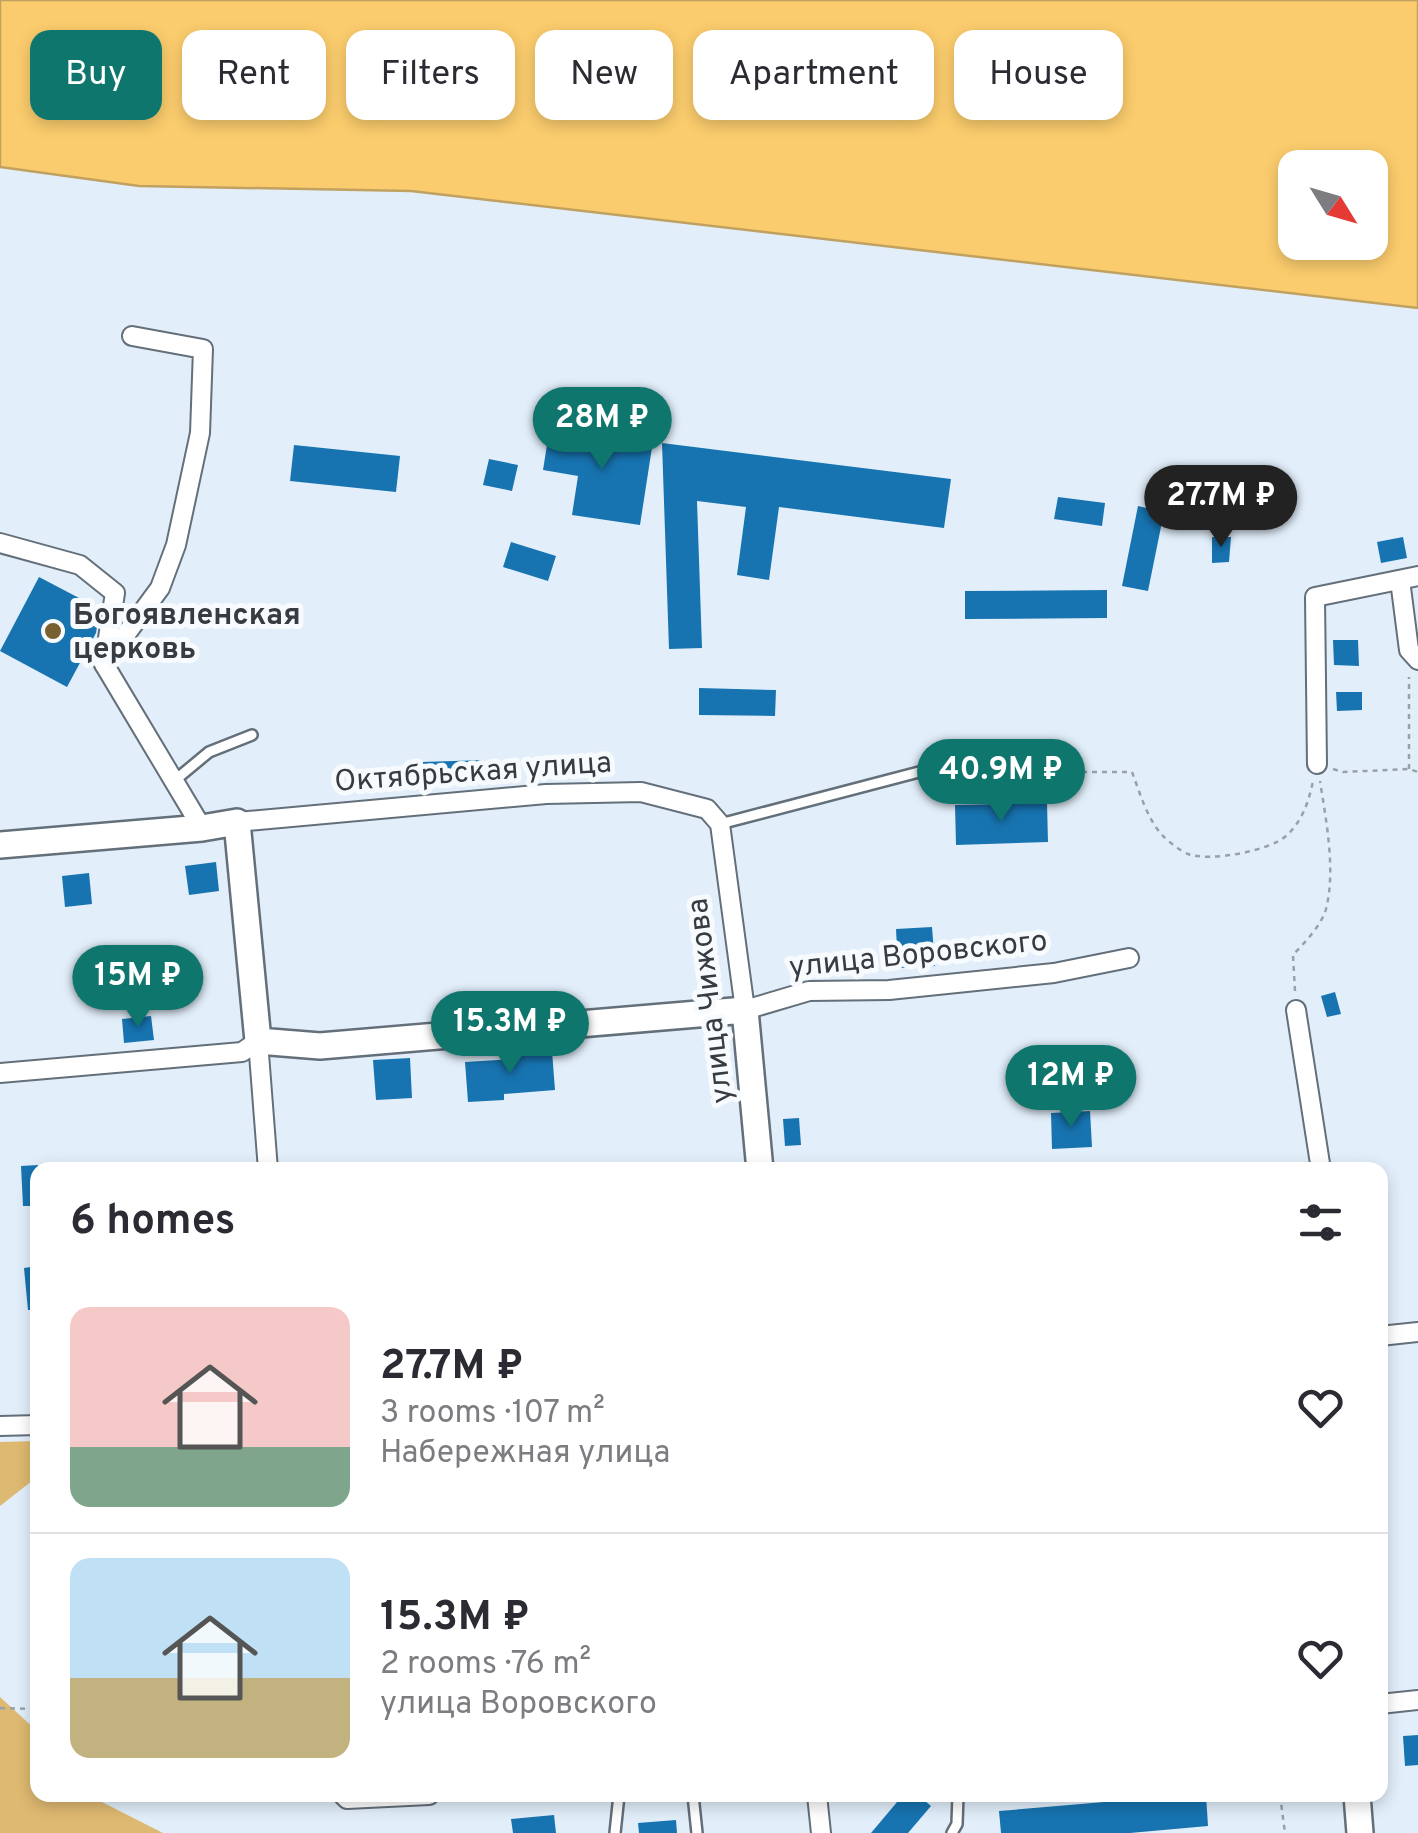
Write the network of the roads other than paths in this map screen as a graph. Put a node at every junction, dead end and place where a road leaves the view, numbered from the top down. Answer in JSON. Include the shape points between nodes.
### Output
{"nodes":[{"id":1,"x":132,"y":336,"type":"dead end"},
{"id":2,"x":0,"y":542,"type":"edge"},
{"id":3,"x":1409,"y":578,"type":"edge"},
{"id":4,"x":1414,"y":655,"type":"edge"},
{"id":5,"x":104,"y":664,"type":"junction"},
{"id":6,"x":252,"y":736,"type":"dead end"},
{"id":7,"x":1317,"y":764,"type":"road end"},
{"id":8,"x":1071,"y":771,"type":"road end"},
{"id":9,"x":174,"y":781,"type":"junction"},
{"id":10,"x":237,"y":822,"type":"junction"},
{"id":11,"x":720,"y":824,"type":"junction"},
{"id":12,"x":202,"y":828,"type":"junction"},
{"id":13,"x":0,"y":845,"type":"edge"},
{"id":14,"x":1129,"y":958,"type":"dead end"},
{"id":15,"x":745,"y":1010,"type":"junction"},
{"id":16,"x":1296,"y":1010,"type":"road end"},
{"id":17,"x":258,"y":1042,"type":"junction"},
{"id":18,"x":0,"y":1073,"type":"edge"},
{"id":19,"x":267,"y":1162,"type":"edge"},
{"id":20,"x":759,"y":1162,"type":"edge"},
{"id":21,"x":1321,"y":1162,"type":"edge"},
{"id":22,"x":1418,"y":1332,"type":"edge"},
{"id":23,"x":1388,"y":1335,"type":"edge"},
{"id":24,"x":30,"y":1425,"type":"edge"},
{"id":25,"x":0,"y":1426,"type":"edge"},
{"id":26,"x":1418,"y":1700,"type":"edge"},
{"id":27,"x":1388,"y":1703,"type":"edge"},
{"id":28,"x":618,"y":1802,"type":"edge"},
{"id":29,"x":694,"y":1802,"type":"edge"},
{"id":30,"x":818,"y":1802,"type":"edge"},
{"id":31,"x":958,"y":1802,"type":"edge"},
{"id":32,"x":1358,"y":1802,"type":"edge"},
{"id":33,"x":615,"y":1833,"type":"edge"},
{"id":34,"x":697,"y":1833,"type":"edge"},
{"id":35,"x":821,"y":1833,"type":"edge"},
{"id":36,"x":952,"y":1833,"type":"edge"},
{"id":37,"x":1360,"y":1833,"type":"edge"}],
"edges":[{"from":1,"to":5,"type":"street","via":[[203,349],[200,432],[160,588]]},
{"from":2,"to":5,"type":"street","via":[[80,565],[116,593]]},
{"from":3,"to":4,"type":"street"},
{"from":3,"to":7,"type":"street","via":[[1315,597]]},
{"from":5,"to":9,"type":"street"},
{"from":6,"to":9,"type":"lane","via":[[209,752]]},
{"from":8,"to":11,"type":"lane","via":[[942,766]]},
{"from":9,"to":12,"type":"street"},
{"from":10,"to":11,"type":"street","name":"Октябрьская улица","via":[[546,794],[642,792],[706,808]]},
{"from":10,"to":12,"type":"street","name":"Октябрьская улица"},
{"from":10,"to":17,"type":"street"},
{"from":11,"to":15,"type":"street","name":"улица Чижова"},
{"from":12,"to":13,"type":"street","name":"Октябрьская улица"},
{"from":14,"to":15,"type":"street","name":"улица Воровского","via":[[1018,977],[809,991]]},
{"from":15,"to":17,"type":"street","name":"улица Воровского","via":[[320,1046]]},
{"from":15,"to":20,"type":"street","name":"улица Чижова"},
{"from":16,"to":21,"type":"street"},
{"from":17,"to":18,"type":"street","name":"улица Воровского","via":[[242,1052]]},
{"from":17,"to":19,"type":"street"},
{"from":22,"to":23,"type":"street"},
{"from":24,"to":25,"type":"street"},
{"from":26,"to":27,"type":"street"},
{"from":28,"to":33,"type":"lane"},
{"from":29,"to":34,"type":"lane"},
{"from":30,"to":35,"type":"street"},
{"from":31,"to":36,"type":"lane"},
{"from":32,"to":37,"type":"street"}]}
